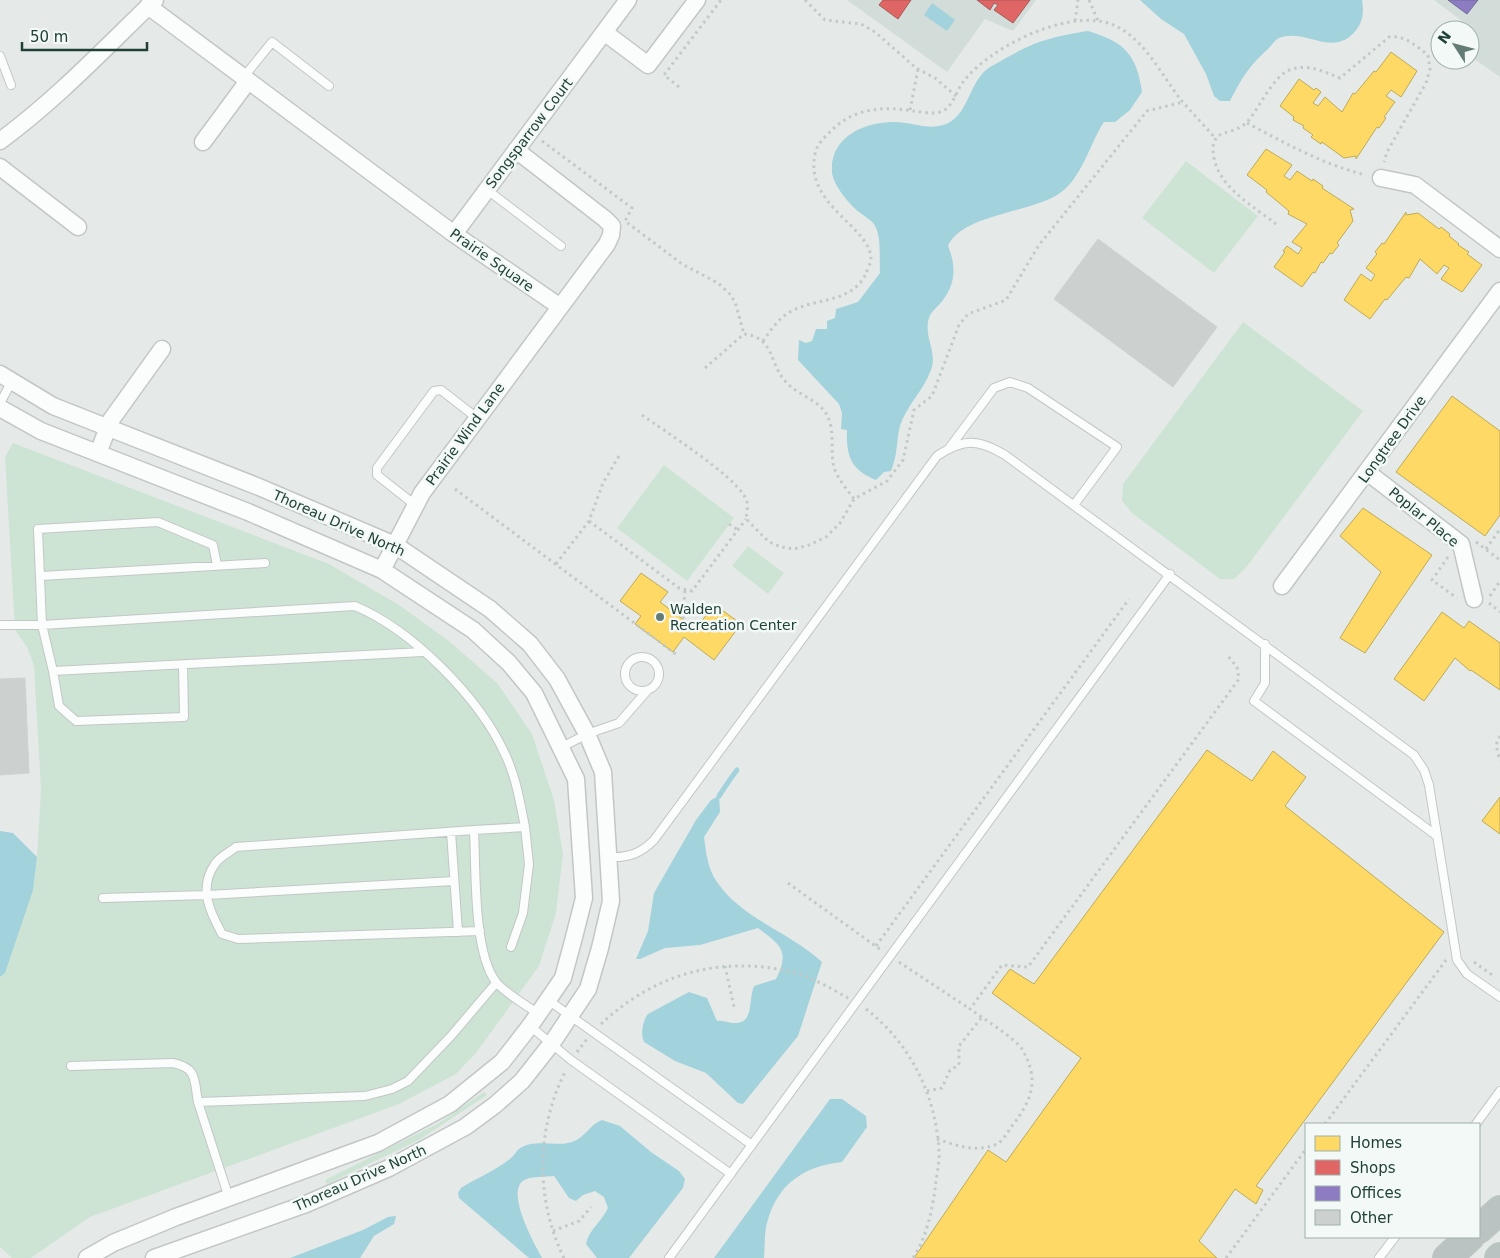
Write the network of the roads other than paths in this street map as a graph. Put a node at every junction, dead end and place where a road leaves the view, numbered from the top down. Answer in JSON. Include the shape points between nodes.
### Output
{"nodes":[{"id":1,"x":628,"y":0,"type":"edge"},
{"id":2,"x":697,"y":0,"type":"edge"},
{"id":3,"x":152,"y":3,"type":"edge"},
{"id":4,"x":604,"y":32,"type":"junction"},
{"id":5,"x":0,"y":56,"type":"edge"},
{"id":6,"x":246,"y":80,"type":"junction"},
{"id":7,"x":11,"y":85,"type":"dead end"},
{"id":8,"x":328,"y":86,"type":"dead end"},
{"id":9,"x":0,"y":141,"type":"edge"},
{"id":10,"x":203,"y":142,"type":"dead end"},
{"id":11,"x":516,"y":150,"type":"junction"},
{"id":12,"x":0,"y":167,"type":"edge"},
{"id":13,"x":1381,"y":178,"type":"road end"},
{"id":14,"x":486,"y":190,"type":"junction"},
{"id":15,"x":78,"y":227,"type":"dead end"},
{"id":16,"x":454,"y":234,"type":"junction"},
{"id":17,"x":562,"y":246,"type":"dead end"},
{"id":18,"x":1500,"y":249,"type":"edge"},
{"id":19,"x":1500,"y":291,"type":"edge"},
{"id":20,"x":559,"y":306,"type":"junction"},
{"id":21,"x":162,"y":349,"type":"dead end"},
{"id":22,"x":6,"y":378,"type":"edge"},
{"id":23,"x":0,"y":403,"type":"edge"},
{"id":24,"x":0,"y":408,"type":"edge"},
{"id":25,"x":477,"y":418,"type":"junction"},
{"id":26,"x":108,"y":428,"type":"junction"},
{"id":27,"x":950,"y":448,"type":"junction"},
{"id":28,"x":98,"y":453,"type":"junction"},
{"id":29,"x":1367,"y":472,"type":"junction"},
{"id":30,"x":416,"y":505,"type":"junction"},
{"id":31,"x":1074,"y":505,"type":"junction"},
{"id":32,"x":395,"y":545,"type":"junction"},
{"id":33,"x":265,"y":563,"type":"dead end"},
{"id":34,"x":216,"y":565,"type":"junction"},
{"id":35,"x":382,"y":570,"type":"junction"},
{"id":36,"x":1170,"y":574,"type":"junction"},
{"id":37,"x":42,"y":576,"type":"junction"},
{"id":38,"x":1282,"y":586,"type":"dead end"},
{"id":39,"x":1476,"y":602,"type":"road end"},
{"id":40,"x":0,"y":625,"type":"edge"},
{"id":41,"x":42,"y":625,"type":"junction"},
{"id":42,"x":1265,"y":644,"type":"junction"},
{"id":43,"x":423,"y":652,"type":"junction"},
{"id":44,"x":183,"y":665,"type":"junction"},
{"id":45,"x":53,"y":672,"type":"junction"},
{"id":46,"x":646,"y":692,"type":"junction"},
{"id":47,"x":587,"y":734,"type":"junction"},
{"id":48,"x":562,"y":747,"type":"junction"},
{"id":49,"x":525,"y":827,"type":"junction"},
{"id":50,"x":474,"y":830,"type":"junction"},
{"id":51,"x":451,"y":832,"type":"junction"},
{"id":52,"x":1437,"y":836,"type":"junction"},
{"id":53,"x":610,"y":857,"type":"junction"},
{"id":54,"x":454,"y":880,"type":"junction"},
{"id":55,"x":207,"y":895,"type":"junction"},
{"id":56,"x":103,"y":898,"type":"dead end"},
{"id":57,"x":480,"y":931,"type":"junction"},
{"id":58,"x":458,"y":932,"type":"junction"},
{"id":59,"x":511,"y":947,"type":"dead end"},
{"id":60,"x":496,"y":982,"type":"junction"},
{"id":61,"x":1500,"y":998,"type":"edge"},
{"id":62,"x":548,"y":1000,"type":"junction"},
{"id":63,"x":570,"y":1016,"type":"junction"},
{"id":64,"x":534,"y":1021,"type":"junction"},
{"id":65,"x":552,"y":1044,"type":"junction"},
{"id":66,"x":70,"y":1066,"type":"dead end"},
{"id":67,"x":1500,"y":1091,"type":"edge"},
{"id":68,"x":198,"y":1102,"type":"junction"},
{"id":69,"x":1477,"y":1123,"type":"edge"},
{"id":70,"x":752,"y":1145,"type":"junction"},
{"id":71,"x":731,"y":1174,"type":"junction"},
{"id":72,"x":230,"y":1198,"type":"junction"},
{"id":73,"x":1500,"y":1210,"type":"edge"},
{"id":74,"x":1480,"y":1228,"type":"edge"},
{"id":75,"x":1394,"y":1238,"type":"edge"},
{"id":76,"x":1469,"y":1238,"type":"edge"},
{"id":77,"x":87,"y":1258,"type":"edge"},
{"id":78,"x":154,"y":1258,"type":"edge"},
{"id":79,"x":669,"y":1258,"type":"edge"},
{"id":80,"x":1379,"y":1258,"type":"edge"},
{"id":81,"x":1447,"y":1258,"type":"edge"}],
"edges":[{"from":1,"to":4,"type":"street","name":"Songsparrow Court"},
{"from":2,"to":4,"type":"street","via":[[648,65]]},
{"from":3,"to":6,"type":"street"},
{"from":3,"to":9,"type":"street","via":[[44,108]]},
{"from":4,"to":11,"type":"street","name":"Songsparrow Court"},
{"from":5,"to":7,"type":"lane"},
{"from":6,"to":8,"type":"lane","via":[[272,42]]},
{"from":6,"to":10,"type":"street"},
{"from":6,"to":16,"type":"street","name":"Prairie Square"},
{"from":11,"to":14,"type":"street","name":"Songsparrow Court"},
{"from":11,"to":20,"type":"street","via":[[612,226],[607,244]]},
{"from":12,"to":15,"type":"street"},
{"from":13,"to":18,"type":"street","via":[[1416,185]]},
{"from":14,"to":16,"type":"street","name":"Songsparrow Court"},
{"from":14,"to":17,"type":"lane"},
{"from":16,"to":20,"type":"street","name":"Prairie Square"},
{"from":19,"to":29,"type":"street","name":"Longtree Drive"},
{"from":20,"to":25,"type":"street","name":"Prairie Wind Lane"},
{"from":21,"to":26,"type":"street"},
{"from":22,"to":23,"type":"lane"},
{"from":22,"to":26,"type":"street","name":"Thoreau Drive North","via":[[53,406]]},
{"from":24,"to":28,"type":"street","name":"Thoreau Drive North","via":[[41,431]]},
{"from":25,"to":30,"type":"street","name":"Prairie Wind Lane"},
{"from":25,"to":30,"type":"lane","via":[[441,390],[434,392],[377,468],[377,475]]},
{"from":26,"to":28,"type":"street"},
{"from":26,"to":32,"type":"street","name":"Thoreau Drive North"},
{"from":27,"to":31,"type":"lane","via":[[971,442],[986,444]]},
{"from":27,"to":31,"type":"lane","via":[[994,388],[1010,382],[1028,388],[1117,447]]},
{"from":27,"to":53,"type":"lane","via":[[938,456],[654,840],[639,852]]},
{"from":28,"to":35,"type":"street","name":"Thoreau Drive North","via":[[248,512]]},
{"from":29,"to":38,"type":"street","name":"Longtree Drive"},
{"from":29,"to":39,"type":"street","name":"Poplar Place","via":[[1461,544]]},
{"from":30,"to":32,"type":"street","name":"Prairie Wind Lane"},
{"from":31,"to":36,"type":"lane"},
{"from":32,"to":35,"type":"street","name":"Prairie Wind Lane"},
{"from":32,"to":47,"type":"street","name":"Thoreau Drive North","via":[[490,608],[530,644],[557,679]]},
{"from":33,"to":34,"type":"lane"},
{"from":34,"to":37,"type":"lane"},
{"from":34,"to":37,"type":"lane","via":[[213,545],[158,522],[38,529]]},
{"from":35,"to":48,"type":"street","name":"Thoreau Drive North","via":[[473,630],[509,663],[534,694]]},
{"from":36,"to":42,"type":"lane"},
{"from":36,"to":70,"type":"lane"},
{"from":37,"to":41,"type":"lane"},
{"from":40,"to":41,"type":"lane"},
{"from":41,"to":43,"type":"lane","via":[[355,606],[376,615]]},
{"from":41,"to":45,"type":"lane"},
{"from":42,"to":52,"type":"lane","via":[[1414,755],[1429,785]]},
{"from":42,"to":52,"type":"lane","via":[[1265,683],[1254,701]]},
{"from":43,"to":44,"type":"lane"},
{"from":43,"to":49,"type":"lane","via":[[444,669],[497,739],[518,792]]},
{"from":44,"to":45,"type":"lane"},
{"from":44,"to":45,"type":"lane","via":[[184,717],[76,720],[59,706]]},
{"from":46,"to":46,"type":"lane","via":[[653,688],[660,673],[651,659],[635,658],[625,671],[626,680],[630,687]]},
{"from":46,"to":47,"type":"lane","via":[[619,722]]},
{"from":47,"to":48,"type":"lane"},
{"from":47,"to":53,"type":"street","name":"Thoreau Drive North","via":[[603,772]]},
{"from":48,"to":62,"type":"street","name":"Thoreau Drive North","via":[[576,778],[584,898],[563,978]]},
{"from":49,"to":50,"type":"lane"},
{"from":49,"to":59,"type":"lane","via":[[529,864],[523,913]]},
{"from":50,"to":51,"type":"lane"},
{"from":50,"to":57,"type":"lane"},
{"from":51,"to":54,"type":"lane"},
{"from":51,"to":55,"type":"lane","via":[[236,847],[215,864],[206,885]]},
{"from":52,"to":61,"type":"lane","via":[[1457,960],[1467,974]]},
{"from":53,"to":63,"type":"street","name":"Thoreau Drive North","via":[[611,901],[600,948],[588,989]]},
{"from":54,"to":55,"type":"lane"},
{"from":54,"to":58,"type":"lane"},
{"from":55,"to":56,"type":"lane"},
{"from":55,"to":58,"type":"lane","via":[[208,910],[222,934],[238,939]]},
{"from":57,"to":58,"type":"lane"},
{"from":57,"to":60,"type":"lane","via":[[484,961]]},
{"from":60,"to":64,"type":"lane"},
{"from":60,"to":68,"type":"lane","via":[[408,1081],[392,1089],[365,1096]]},
{"from":62,"to":63,"type":"lane"},
{"from":62,"to":64,"type":"street","name":"Thoreau Drive North"},
{"from":63,"to":65,"type":"street","name":"Thoreau Drive North"},
{"from":63,"to":70,"type":"lane"},
{"from":64,"to":65,"type":"lane"},
{"from":64,"to":72,"type":"street","name":"Thoreau Drive North","via":[[502,1062],[477,1084],[413,1126],[378,1143]]},
{"from":65,"to":71,"type":"lane"},
{"from":65,"to":78,"type":"street","name":"Thoreau Drive North","via":[[522,1081],[495,1105],[426,1150],[306,1204]]},
{"from":66,"to":68,"type":"lane","via":[[186,1065],[193,1074]]},
{"from":67,"to":69,"type":"lane"},
{"from":68,"to":72,"type":"lane"},
{"from":70,"to":71,"type":"lane"},
{"from":71,"to":79,"type":"lane"},
{"from":72,"to":77,"type":"street","name":"Thoreau Drive North","via":[[144,1230]]},
{"from":73,"to":74,"type":"highway"},
{"from":75,"to":80,"type":"lane"},
{"from":76,"to":81,"type":"highway"}]}
